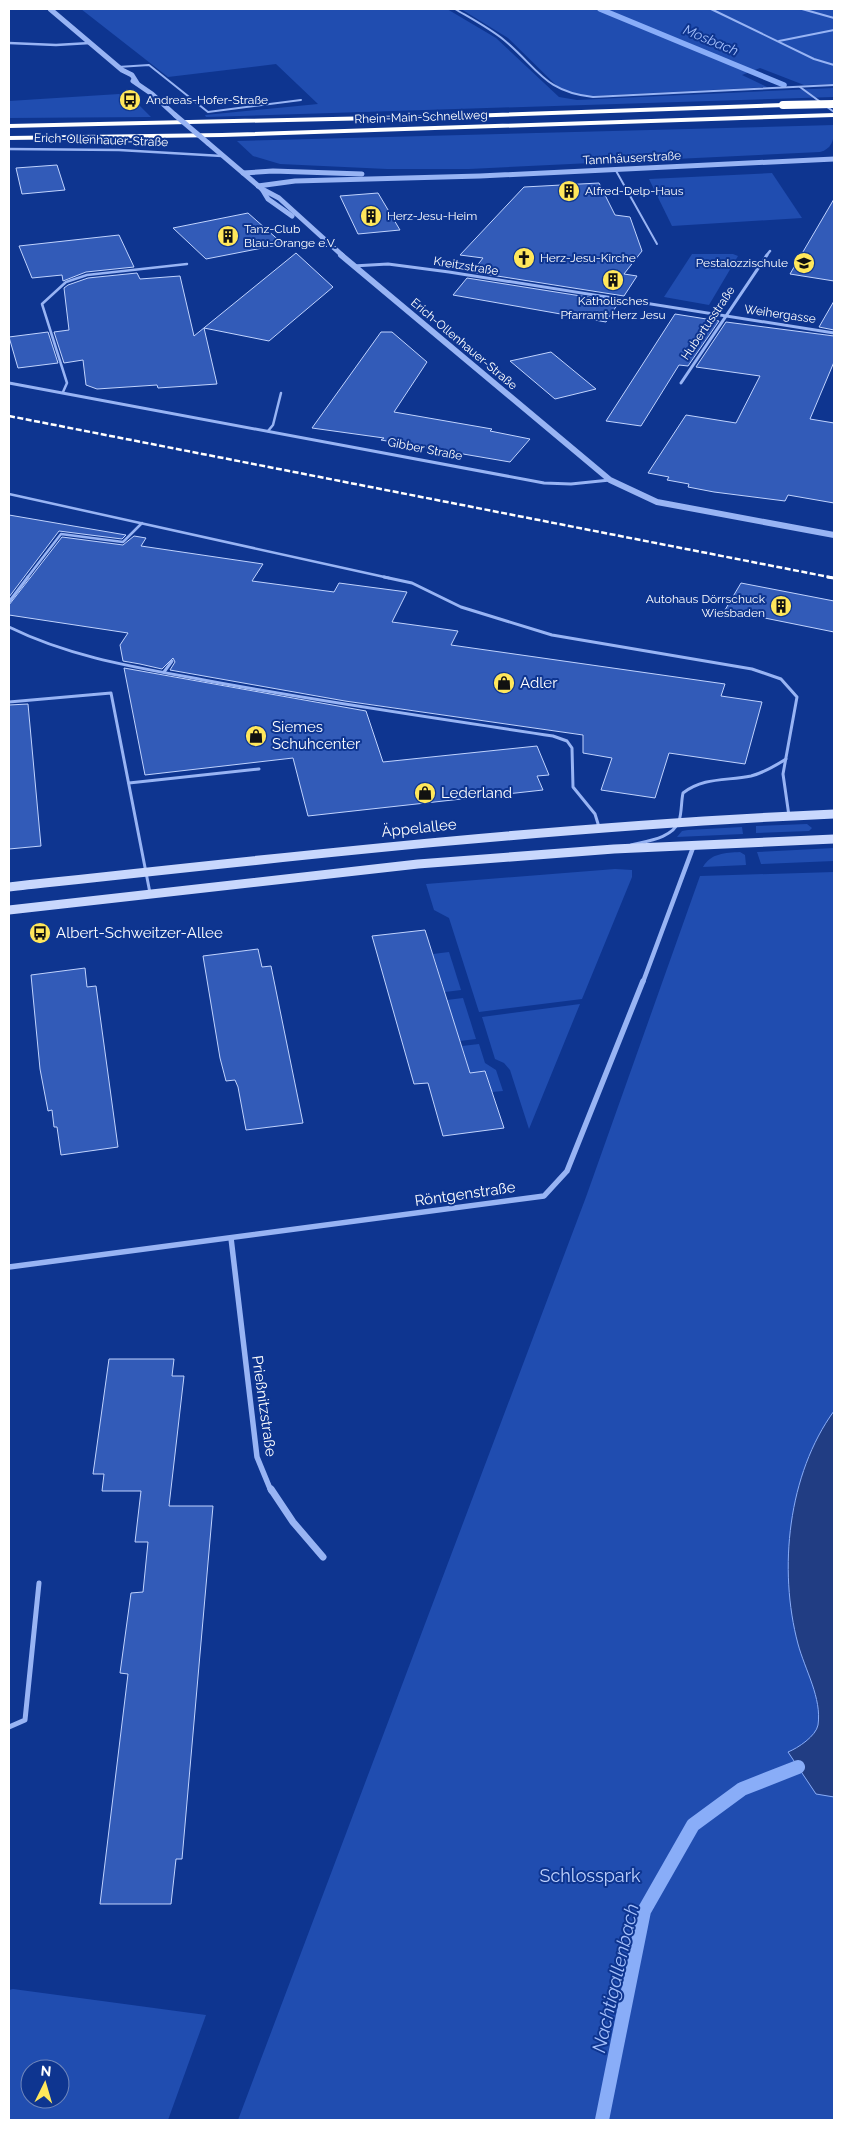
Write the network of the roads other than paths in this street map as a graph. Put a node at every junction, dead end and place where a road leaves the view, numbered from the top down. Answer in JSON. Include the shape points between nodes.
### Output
{"nodes":[{"id":1,"x":50,"y":9,"type":"edge"},
{"id":2,"x":455,"y":9,"type":"edge"},
{"id":3,"x":711,"y":9,"type":"edge"},
{"id":4,"x":802,"y":9,"type":"edge"},
{"id":5,"x":834,"y":18,"type":"edge"},
{"id":6,"x":834,"y":30,"type":"edge"},
{"id":7,"x":779,"y":41,"type":"junction"},
{"id":8,"x":9,"y":43,"type":"edge"},
{"id":9,"x":90,"y":43,"type":"junction"},
{"id":10,"x":834,"y":64,"type":"edge"},
{"id":11,"x":120,"y":68,"type":"junction"},
{"id":12,"x":834,"y":85,"type":"edge"},
{"id":13,"x":800,"y":87,"type":"junction"},
{"id":14,"x":300,"y":100,"type":"dead end"},
{"id":15,"x":834,"y":104,"type":"edge"},
{"id":16,"x":834,"y":114,"type":"edge"},
{"id":17,"x":9,"y":126,"type":"edge"},
{"id":18,"x":9,"y":138,"type":"edge"},
{"id":19,"x":9,"y":149,"type":"edge"},
{"id":20,"x":222,"y":156,"type":"junction"},
{"id":21,"x":834,"y":159,"type":"edge"},
{"id":22,"x":615,"y":169,"type":"junction"},
{"id":23,"x":243,"y":173,"type":"junction"},
{"id":24,"x":431,"y":177,"type":"junction"},
{"id":25,"x":260,"y":187,"type":"junction"},
{"id":26,"x":305,"y":224,"type":"joint"},
{"id":27,"x":657,"y":244,"type":"dead end"},
{"id":28,"x":770,"y":251,"type":"dead end"},
{"id":29,"x":186,"y":264,"type":"dead end"},
{"id":30,"x":353,"y":266,"type":"junction"},
{"id":31,"x":724,"y":316,"type":"junction"},
{"id":32,"x":834,"y":332,"type":"edge"},
{"id":33,"x":9,"y":383,"type":"edge"},
{"id":34,"x":681,"y":383,"type":"dead end"},
{"id":35,"x":63,"y":392,"type":"junction"},
{"id":36,"x":281,"y":393,"type":"dead end"},
{"id":37,"x":268,"y":431,"type":"junction"},
{"id":38,"x":610,"y":480,"type":"junction"},
{"id":39,"x":9,"y":494,"type":"edge"},
{"id":40,"x":142,"y":523,"type":"junction"},
{"id":41,"x":834,"y":535,"type":"edge"},
{"id":42,"x":9,"y":602,"type":"edge"},
{"id":43,"x":9,"y":627,"type":"edge"},
{"id":44,"x":172,"y":661,"type":"dead end"},
{"id":45,"x":164,"y":672,"type":"junction"},
{"id":46,"x":9,"y":702,"type":"edge"},
{"id":47,"x":786,"y":759,"type":"junction"},
{"id":48,"x":259,"y":769,"type":"dead end"},
{"id":49,"x":129,"y":783,"type":"junction"},
{"id":50,"x":834,"y":814,"type":"edge"},
{"id":51,"x":789,"y":816,"type":"junction"},
{"id":52,"x":679,"y":822,"type":"junction"},
{"id":53,"x":599,"y":827,"type":"junction"},
{"id":54,"x":834,"y":839,"type":"edge"},
{"id":55,"x":694,"y":845,"type":"junction"},
{"id":56,"x":614,"y":849,"type":"junction"},
{"id":57,"x":146,"y":872,"type":"junction"},
{"id":58,"x":9,"y":887,"type":"edge"},
{"id":59,"x":150,"y":893,"type":"junction"},
{"id":60,"x":9,"y":910,"type":"edge"},
{"id":61,"x":230,"y":1238,"type":"junction"},
{"id":62,"x":9,"y":1267,"type":"edge"},
{"id":63,"x":323,"y":1557,"type":"dead end"},
{"id":64,"x":39,"y":1582,"type":"dead end"},
{"id":65,"x":9,"y":1727,"type":"edge"}],
"edges":[{"from":1,"to":9,"type":"street","name":"Erich-Ollenhauer-Straße"},
{"from":2,"to":13,"type":"lane","via":[[504,40],[550,85],[571,95],[593,97]]},
{"from":3,"to":7,"type":"lane"},
{"from":4,"to":5,"type":"lane"},
{"from":6,"to":7,"type":"lane"},
{"from":7,"to":10,"type":"lane"},
{"from":8,"to":9,"type":"street"},
{"from":9,"to":11,"type":"street","name":"Erich-Ollenhauer-Straße"},
{"from":11,"to":14,"type":"lane","via":[[149,65],[208,112]]},
{"from":11,"to":20,"type":"street","name":"Erich-Ollenhauer-Straße","bridge":true,"via":[[124,76],[137,83]]},
{"from":12,"to":13,"type":"lane"},
{"from":13,"to":16,"type":"lane"},
{"from":15,"to":17,"type":"highway","name":"Rhein-Main-Schnellweg","bridge":true},
{"from":16,"to":18,"type":"highway","name":"Rhein-Main-Schnellweg","via":[[241,135]]},
{"from":19,"to":20,"type":"street","name":"Erich-Ollenhauer-Straße","via":[[102,149]]},
{"from":20,"to":23,"type":"street","name":"Erich-Ollenhauer-Straße"},
{"from":21,"to":22,"type":"street","name":"Tannhäuserstraße"},
{"from":22,"to":24,"type":"street","name":"Tannhäuserstraße"},
{"from":22,"to":27,"type":"lane"},
{"from":23,"to":24,"type":"street","name":"Tannhäuserstraße","via":[[285,171]]},
{"from":23,"to":25,"type":"street","name":"Erich-Ollenhauer-Straße"},
{"from":24,"to":25,"type":"street","name":"Tannhäuserstraße","via":[[295,181]]},
{"from":25,"to":26,"type":"street","name":"Erich-Ollenhauer-Straße","via":[[268,199]]},
{"from":26,"to":30,"type":"street","name":"Erich-Ollenhauer-Straße"},
{"from":28,"to":31,"type":"street","name":"Hubertusstraße"},
{"from":29,"to":35,"type":"lane","via":[[87,275],[66,282],[42,304],[67,383]]},
{"from":30,"to":31,"type":"street","name":"Kreitzstraße","via":[[388,264],[449,272]]},
{"from":30,"to":38,"type":"street","name":"Erich-Ollenhauer-Straße"},
{"from":31,"to":32,"type":"street","name":"Weihergasse"},
{"from":31,"to":34,"type":"street","name":"Hubertusstraße"},
{"from":33,"to":35,"type":"street","name":"Gibber Straße"},
{"from":35,"to":37,"type":"street","name":"Gibber Straße"},
{"from":36,"to":37,"type":"lane","via":[[273,425]]},
{"from":37,"to":38,"type":"street","name":"Gibber Straße","via":[[544,483]]},
{"from":38,"to":41,"type":"street","via":[[657,502]]},
{"from":39,"to":40,"type":"lane"},
{"from":40,"to":42,"type":"lane","via":[[123,542],[61,534]]},
{"from":40,"to":47,"type":"lane","via":[[412,583],[461,607],[552,634],[752,668],[780,679],[796,697]]},
{"from":43,"to":45,"type":"lane","via":[[36,642],[73,654]]},
{"from":44,"to":45,"type":"lane"},
{"from":45,"to":53,"type":"lane","via":[[553,736],[567,741],[572,748],[573,787],[595,814]]},
{"from":46,"to":49,"type":"lane","via":[[111,693]]},
{"from":47,"to":51,"type":"lane","via":[[783,774]]},
{"from":47,"to":52,"type":"lane","via":[[751,775],[705,781],[690,787],[680,800]]},
{"from":48,"to":49,"type":"lane"},
{"from":49,"to":57,"type":"lane"},
{"from":50,"to":51,"type":"main road","name":"Äppelallee"},
{"from":51,"to":52,"type":"main road","name":"Äppelallee"},
{"from":52,"to":53,"type":"main road","name":"Äppelallee"},
{"from":52,"to":56,"type":"lane","via":[[664,835]]},
{"from":53,"to":57,"type":"main road","name":"Äppelallee","via":[[458,838]]},
{"from":54,"to":55,"type":"main road"},
{"from":55,"to":56,"type":"main road"},
{"from":55,"to":61,"type":"street","name":"Röntgenstraße","via":[[570,1163],[544,1196]]},
{"from":56,"to":59,"type":"main road","via":[[399,866]]},
{"from":57,"to":58,"type":"main road","name":"Äppelallee"},
{"from":57,"to":59,"type":"lane"},
{"from":59,"to":60,"type":"main road"},
{"from":61,"to":62,"type":"street","name":"Röntgenstraße"},
{"from":61,"to":63,"type":"street","name":"Prießnitzstraße","via":[[257,1456],[265,1482],[282,1510]]},
{"from":64,"to":65,"type":"lane","via":[[25,1720]]}]}
